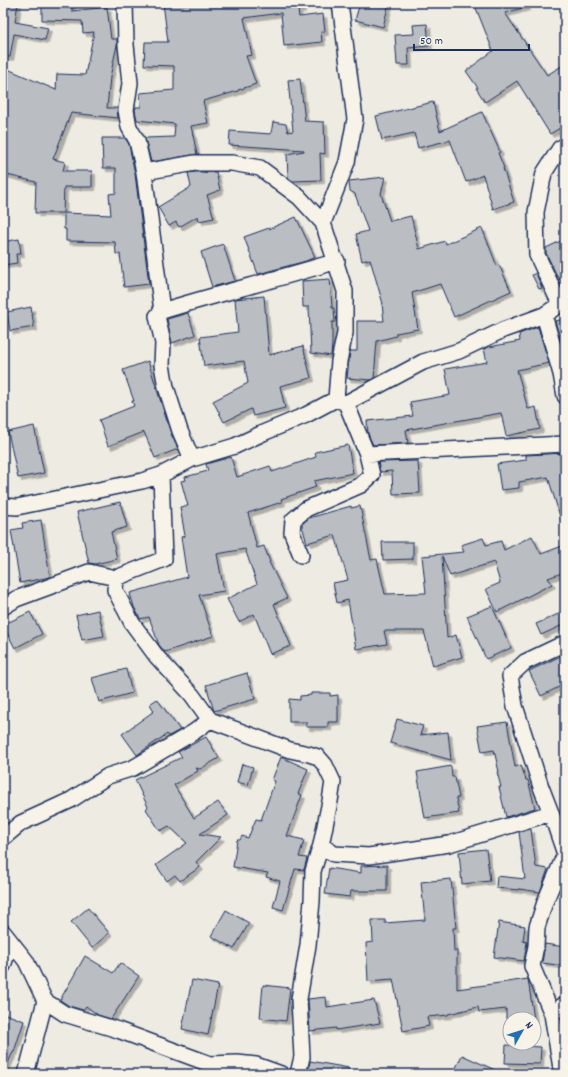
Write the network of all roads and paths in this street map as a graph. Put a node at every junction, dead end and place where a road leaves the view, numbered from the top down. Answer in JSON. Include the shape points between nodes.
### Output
{"nodes":[{"id":1,"x":124,"y":3,"type":"edge"},
{"id":2,"x":340,"y":3,"type":"edge"},
{"id":3,"x":565,"y":146,"type":"edge"},
{"id":4,"x":144,"y":172,"type":"junction"},
{"id":5,"x":323,"y":223,"type":"junction"},
{"id":6,"x":337,"y":262,"type":"junction"},
{"id":7,"x":563,"y":303,"type":"edge"},
{"id":8,"x":162,"y":311,"type":"junction"},
{"id":9,"x":544,"y":315,"type":"junction"},
{"id":10,"x":565,"y":396,"type":"edge"},
{"id":11,"x":341,"y":401,"type":"junction"},
{"id":12,"x":565,"y":444,"type":"edge"},
{"id":13,"x":368,"y":454,"type":"junction"},
{"id":14,"x":192,"y":459,"type":"junction"},
{"id":15,"x":161,"y":475,"type":"junction"},
{"id":16,"x":3,"y":506,"type":"edge"},
{"id":17,"x":301,"y":555,"type":"dead end"},
{"id":18,"x":116,"y":578,"type":"junction"},
{"id":19,"x":3,"y":607,"type":"edge"},
{"id":20,"x":565,"y":643,"type":"edge"},
{"id":21,"x":210,"y":720,"type":"junction"},
{"id":22,"x":551,"y":812,"type":"junction"},
{"id":23,"x":3,"y":838,"type":"edge"},
{"id":24,"x":321,"y":844,"type":"junction"},
{"id":25,"x":565,"y":854,"type":"edge"},
{"id":26,"x":7,"y":937,"type":"edge"},
{"id":27,"x":3,"y":966,"type":"edge"},
{"id":28,"x":45,"y":1001,"type":"junction"},
{"id":29,"x":565,"y":1004,"type":"edge"},
{"id":30,"x":552,"y":1014,"type":"junction"},
{"id":31,"x":26,"y":1074,"type":"edge"},
{"id":32,"x":281,"y":1074,"type":"edge"},
{"id":33,"x":298,"y":1074,"type":"edge"},
{"id":34,"x":562,"y":1074,"type":"edge"}],
"edges":[{"from":1,"to":4,"type":"street","via":[[130,83],[126,110]]},
{"from":2,"to":5,"type":"street","via":[[355,119],[347,162]]},
{"from":3,"to":7,"type":"street","via":[[560,148],[544,173],[536,212],[538,255]]},
{"from":4,"to":5,"type":"street","via":[[195,163],[232,163],[260,168],[299,197]]},
{"from":4,"to":8,"type":"street"},
{"from":5,"to":6,"type":"street"},
{"from":6,"to":8,"type":"street"},
{"from":6,"to":11,"type":"street","via":[[346,291],[345,333],[339,361]]},
{"from":7,"to":9,"type":"street"},
{"from":8,"to":14,"type":"street","via":[[156,316],[163,343],[162,365],[166,387]]},
{"from":9,"to":10,"type":"street"},
{"from":9,"to":11,"type":"street","via":[[423,362]]},
{"from":11,"to":13,"type":"street"},
{"from":11,"to":14,"type":"street","via":[[235,446]]},
{"from":12,"to":13,"type":"street"},
{"from":13,"to":17,"type":"street","via":[[372,474],[361,485],[306,509],[293,520],[292,533]]},
{"from":14,"to":15,"type":"street"},
{"from":15,"to":16,"type":"street","via":[[17,507]]},
{"from":15,"to":18,"type":"street","via":[[164,559]]},
{"from":18,"to":19,"type":"street","via":[[89,572],[16,599]]},
{"from":18,"to":21,"type":"street","via":[[115,590],[132,623]]},
{"from":20,"to":22,"type":"street","via":[[525,662],[510,676],[515,706]]},
{"from":21,"to":23,"type":"street","via":[[133,768],[108,776],[71,800],[21,823]]},
{"from":21,"to":24,"type":"street","via":[[290,750],[309,754],[325,765],[333,782]]},
{"from":22,"to":24,"type":"street","via":[[449,844],[369,856],[334,854]]},
{"from":22,"to":25,"type":"street"},
{"from":24,"to":33,"type":"street","via":[[313,871],[308,945],[299,999],[302,1057]]},
{"from":25,"to":30,"type":"street","via":[[537,927],[532,966]]},
{"from":26,"to":27,"type":"street"},
{"from":26,"to":28,"type":"street","via":[[26,961]]},
{"from":28,"to":31,"type":"street"},
{"from":28,"to":32,"type":"street","via":[[65,1014],[118,1030],[210,1064],[256,1065]]},
{"from":29,"to":30,"type":"street"},
{"from":30,"to":34,"type":"street"}]}
